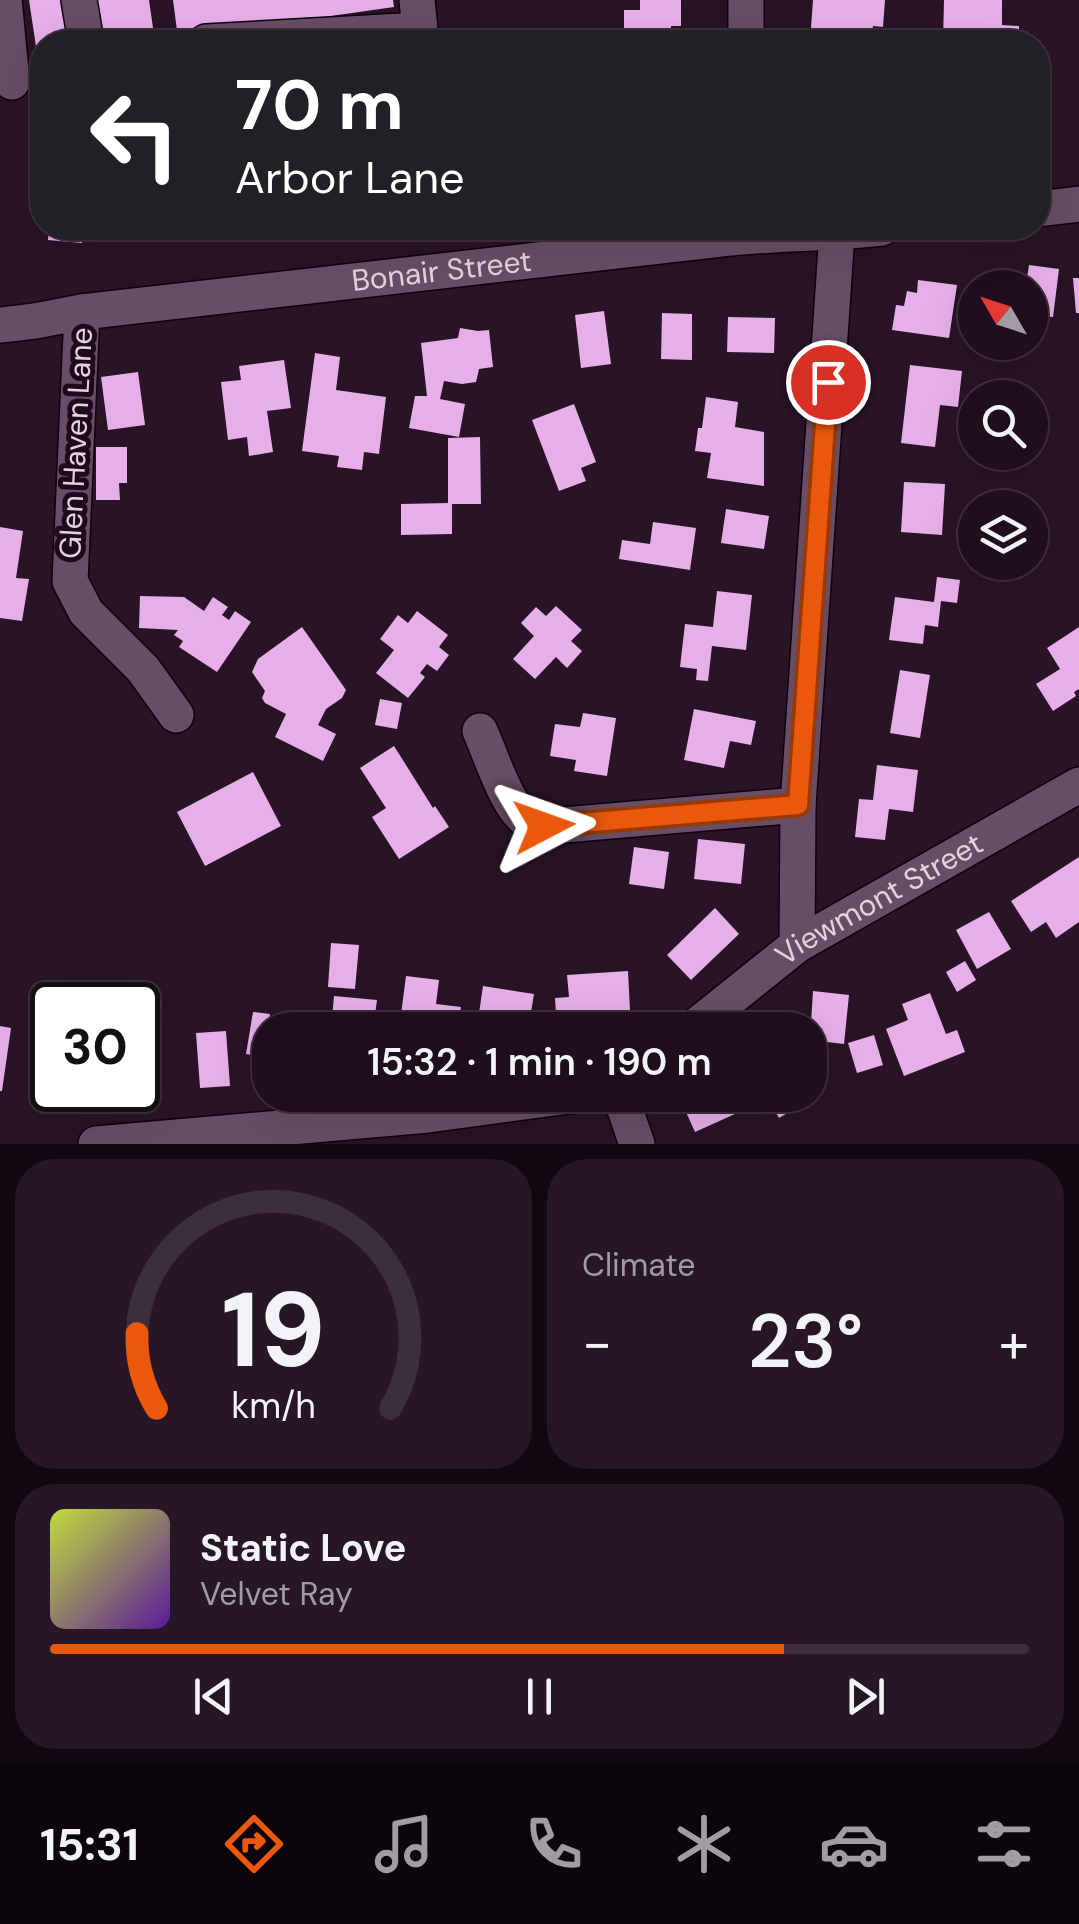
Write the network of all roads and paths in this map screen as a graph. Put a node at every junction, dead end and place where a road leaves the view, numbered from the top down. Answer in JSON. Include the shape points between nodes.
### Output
{"nodes":[{"id":1,"x":4,"y":0,"type":"edge"},
{"id":2,"x":79,"y":0,"type":"edge"},
{"id":3,"x":416,"y":0,"type":"edge"},
{"id":4,"x":746,"y":0,"type":"edge"},
{"id":5,"x":84,"y":30,"type":"edge"},
{"id":6,"x":420,"y":30,"type":"edge"},
{"id":7,"x":746,"y":30,"type":"edge"},
{"id":8,"x":18,"y":82,"type":"edge"},
{"id":9,"x":1079,"y":204,"type":"edge"},
{"id":10,"x":1050,"y":208,"type":"edge"},
{"id":11,"x":679,"y":240,"type":"edge"},
{"id":12,"x":837,"y":240,"type":"edge"},
{"id":13,"x":82,"y":312,"type":"junction"},
{"id":14,"x":0,"y":326,"type":"edge"},
{"id":15,"x":176,"y":715,"type":"dead end"},
{"id":16,"x":480,"y":731,"type":"dead end"},
{"id":17,"x":1079,"y":784,"type":"edge"},
{"id":18,"x":798,"y":805,"type":"junction"},
{"id":19,"x":797,"y":945,"type":"junction"},
{"id":20,"x":713,"y":1012,"type":"edge"},
{"id":21,"x":456,"y":1112,"type":"edge"},
{"id":22,"x":626,"y":1112,"type":"edge"},
{"id":23,"x":184,"y":1140,"type":"edge"},
{"id":24,"x":96,"y":1144,"type":"edge"},
{"id":25,"x":637,"y":1144,"type":"edge"}],
"edges":[{"from":1,"to":8,"type":"street"},
{"from":2,"to":5,"type":"street"},
{"from":3,"to":6,"type":"street"},
{"from":4,"to":7,"type":"street"},
{"from":9,"to":10,"type":"street"},
{"from":11,"to":13,"type":"street","name":"Bonair Street"},
{"from":12,"to":18,"type":"street"},
{"from":13,"to":14,"type":"street","name":"Bonair Street"},
{"from":13,"to":15,"type":"street","name":"Glen Haven Lane","via":[[70,581],[86,612]]},
{"from":16,"to":18,"type":"street","via":[[512,804],[536,824]]},
{"from":17,"to":19,"type":"street","name":"Viewmont Street"},
{"from":18,"to":19,"type":"street"},
{"from":19,"to":20,"type":"street","name":"Viewmont Street"},
{"from":21,"to":23,"type":"street"},
{"from":22,"to":25,"type":"street"},
{"from":23,"to":24,"type":"street"}]}
